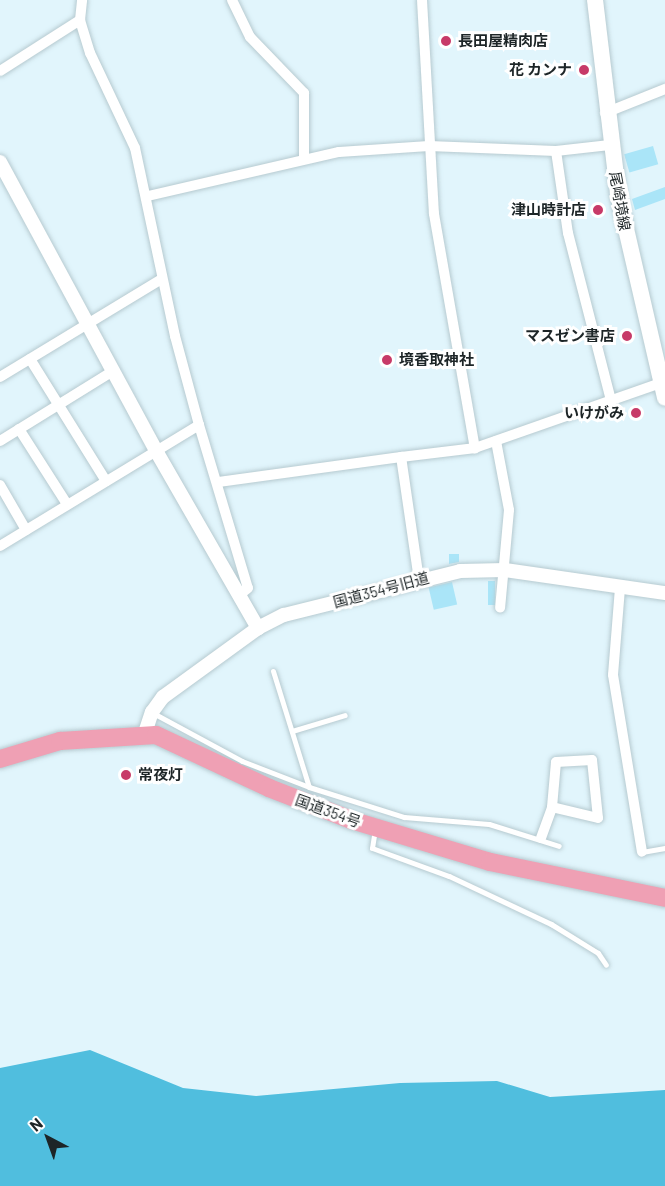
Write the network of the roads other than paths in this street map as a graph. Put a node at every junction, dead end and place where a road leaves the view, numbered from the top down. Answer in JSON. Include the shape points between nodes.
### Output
{"nodes":[{"id":1,"x":82,"y":0,"type":"edge"},
{"id":2,"x":232,"y":0,"type":"edge"},
{"id":3,"x":422,"y":0,"type":"edge"},
{"id":4,"x":594,"y":0,"type":"edge"},
{"id":5,"x":80,"y":20,"type":"junction"},
{"id":6,"x":0,"y":71,"type":"edge"},
{"id":7,"x":665,"y":89,"type":"edge"},
{"id":8,"x":605,"y":113,"type":"junction"},
{"id":9,"x":610,"y":145,"type":"junction"},
{"id":10,"x":429,"y":146,"type":"junction"},
{"id":11,"x":556,"y":151,"type":"junction"},
{"id":12,"x":304,"y":159,"type":"junction"},
{"id":13,"x":0,"y":162,"type":"edge"},
{"id":14,"x":148,"y":196,"type":"junction"},
{"id":15,"x":162,"y":279,"type":"junction"},
{"id":16,"x":87,"y":324,"type":"junction"},
{"id":17,"x":30,"y":359,"type":"junction"},
{"id":18,"x":113,"y":371,"type":"junction"},
{"id":19,"x":0,"y":377,"type":"edge"},
{"id":20,"x":664,"y":388,"type":"edge"},
{"id":21,"x":611,"y":400,"type":"junction"},
{"id":22,"x":58,"y":405,"type":"junction"},
{"id":23,"x":199,"y":425,"type":"junction"},
{"id":24,"x":19,"y":429,"type":"junction"},
{"id":25,"x":0,"y":441,"type":"edge"},
{"id":26,"x":496,"y":441,"type":"junction"},
{"id":27,"x":475,"y":448,"type":"junction"},
{"id":28,"x":155,"y":449,"type":"junction"},
{"id":29,"x":400,"y":457,"type":"junction"},
{"id":30,"x":106,"y":480,"type":"junction"},
{"id":31,"x":218,"y":482,"type":"junction"},
{"id":32,"x":0,"y":484,"type":"edge"},
{"id":33,"x":68,"y":504,"type":"junction"},
{"id":34,"x":26,"y":530,"type":"junction"},
{"id":35,"x":0,"y":546,"type":"edge"},
{"id":36,"x":505,"y":570,"type":"junction"},
{"id":37,"x":419,"y":580,"type":"junction"},
{"id":38,"x":620,"y":588,"type":"junction"},
{"id":39,"x":665,"y":593,"type":"edge"},
{"id":40,"x":238,"y":596,"type":"junction"},
{"id":41,"x":500,"y":608,"type":"dead end"},
{"id":42,"x":258,"y":628,"type":"junction"},
{"id":43,"x":273,"y":671,"type":"dead end"},
{"id":44,"x":152,"y":712,"type":"junction"},
{"id":45,"x":345,"y":715,"type":"dead end"},
{"id":46,"x":292,"y":730,"type":"junction"},
{"id":47,"x":145,"y":733,"type":"junction"},
{"id":48,"x":0,"y":759,"type":"edge"},
{"id":49,"x":309,"y":787,"type":"junction"},
{"id":50,"x":552,"y":807,"type":"junction"},
{"id":51,"x":375,"y":828,"type":"junction"},
{"id":52,"x":541,"y":838,"type":"junction"},
{"id":53,"x":559,"y":846,"type":"dead end"},
{"id":54,"x":665,"y":848,"type":"edge"},
{"id":55,"x":642,"y":852,"type":"joint"},
{"id":56,"x":665,"y":898,"type":"edge"},
{"id":57,"x":606,"y":965,"type":"dead end"}],
"edges":[{"from":1,"to":5,"type":"street"},
{"from":2,"to":12,"type":"street","via":[[250,38],[304,93]]},
{"from":3,"to":10,"type":"street"},
{"from":4,"to":8,"type":"main road","name":"尾崎境線"},
{"from":5,"to":6,"type":"street"},
{"from":5,"to":14,"type":"street","via":[[90,52],[135,148]]},
{"from":7,"to":8,"type":"street"},
{"from":8,"to":9,"type":"main road","name":"尾崎境線"},
{"from":9,"to":11,"type":"street"},
{"from":9,"to":20,"type":"main road","name":"尾崎境線","via":[[625,231]]},
{"from":10,"to":11,"type":"street"},
{"from":10,"to":12,"type":"street","via":[[339,152]]},
{"from":10,"to":27,"type":"street","via":[[434,214]]},
{"from":11,"to":21,"type":"street","via":[[568,233]]},
{"from":12,"to":14,"type":"street"},
{"from":13,"to":16,"type":"street"},
{"from":14,"to":15,"type":"street"},
{"from":15,"to":16,"type":"street"},
{"from":15,"to":23,"type":"street"},
{"from":16,"to":17,"type":"street"},
{"from":16,"to":18,"type":"street"},
{"from":17,"to":19,"type":"street"},
{"from":17,"to":22,"type":"street"},
{"from":18,"to":22,"type":"street"},
{"from":18,"to":28,"type":"street"},
{"from":20,"to":21,"type":"street"},
{"from":21,"to":26,"type":"street"},
{"from":22,"to":24,"type":"street"},
{"from":22,"to":30,"type":"street"},
{"from":23,"to":28,"type":"street"},
{"from":23,"to":31,"type":"street"},
{"from":24,"to":25,"type":"street"},
{"from":24,"to":33,"type":"street"},
{"from":26,"to":27,"type":"street"},
{"from":26,"to":36,"type":"street","via":[[509,510]]},
{"from":27,"to":29,"type":"street"},
{"from":28,"to":30,"type":"street"},
{"from":28,"to":40,"type":"street"},
{"from":29,"to":31,"type":"street"},
{"from":29,"to":37,"type":"street"},
{"from":30,"to":33,"type":"street"},
{"from":31,"to":40,"type":"street","via":[[248,588]]},
{"from":32,"to":34,"type":"street"},
{"from":33,"to":34,"type":"street"},
{"from":34,"to":35,"type":"street"},
{"from":36,"to":37,"type":"street","name":"国道354号旧道","via":[[460,571]]},
{"from":36,"to":38,"type":"street","name":"国道354号旧道"},
{"from":36,"to":41,"type":"street"},
{"from":37,"to":42,"type":"street","name":"国道354号旧道","via":[[284,615]]},
{"from":38,"to":39,"type":"street","name":"国道354号旧道"},
{"from":38,"to":55,"type":"street","via":[[613,675]]},
{"from":40,"to":42,"type":"street"},
{"from":42,"to":44,"type":"street","name":"国道354号旧道","via":[[163,697]]},
{"from":43,"to":46,"type":"lane"},
{"from":44,"to":47,"type":"street","name":"国道354号旧道"},
{"from":44,"to":49,"type":"lane","via":[[242,761]]},
{"from":45,"to":46,"type":"lane"},
{"from":46,"to":49,"type":"lane"},
{"from":47,"to":48,"type":"highway","name":"国道354号","via":[[60,741]]},
{"from":47,"to":51,"type":"highway","name":"国道354号","via":[[176,742],[299,801]]},
{"from":49,"to":52,"type":"lane","via":[[404,817],[463,819]]},
{"from":50,"to":50,"type":"street","via":[[556,762],[592,760],[598,818]]},
{"from":50,"to":52,"type":"street"},
{"from":51,"to":56,"type":"highway","name":"国道354号","via":[[490,862]]},
{"from":51,"to":57,"type":"lane","via":[[372,848],[449,876],[551,924],[598,953]]},
{"from":52,"to":53,"type":"lane"},
{"from":54,"to":55,"type":"lane"}]}
